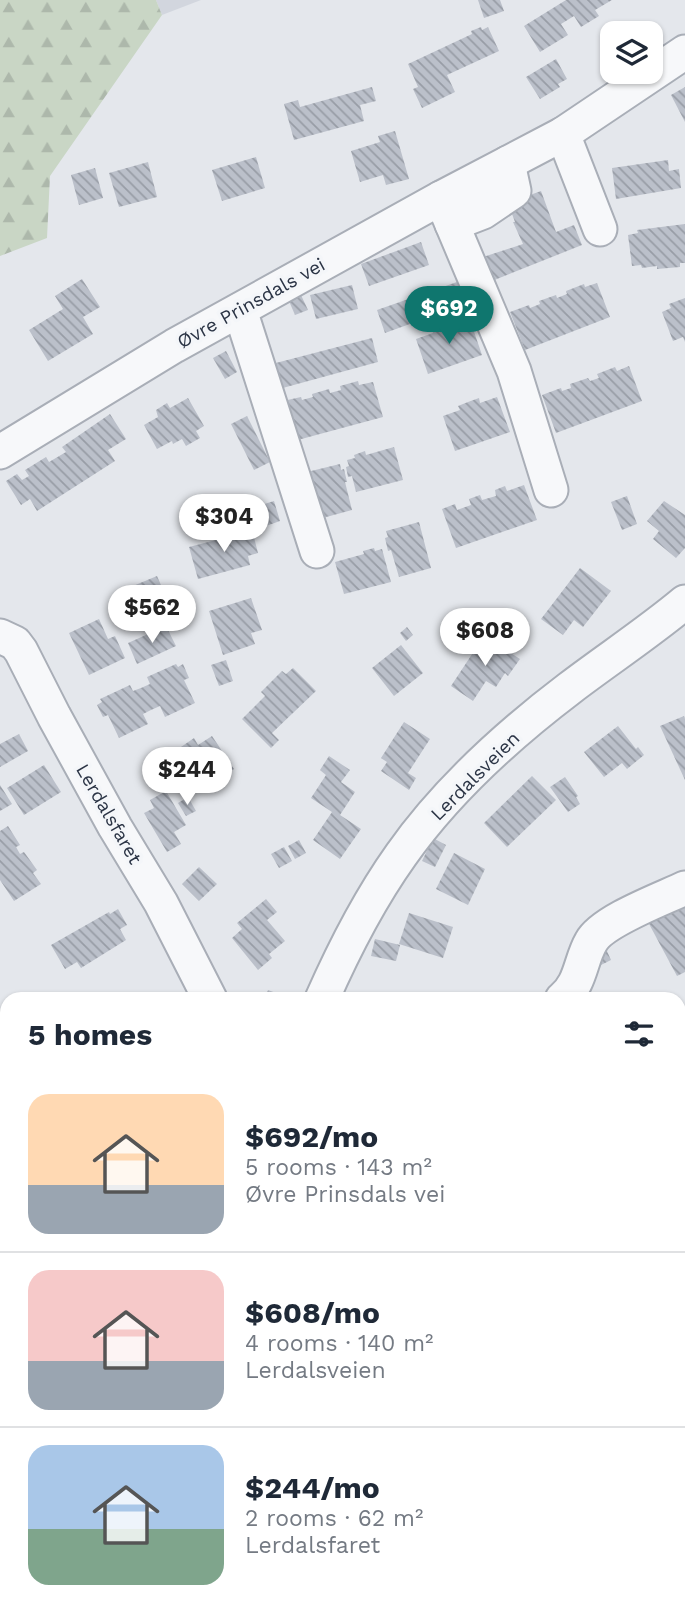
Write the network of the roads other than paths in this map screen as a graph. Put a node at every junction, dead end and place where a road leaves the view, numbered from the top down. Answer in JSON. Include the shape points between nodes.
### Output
{"nodes":[{"id":1,"x":685,"y":52,"type":"edge"},
{"id":2,"x":563,"y":134,"type":"junction"},
{"id":3,"x":446,"y":211,"type":"junction"},
{"id":4,"x":600,"y":229,"type":"dead end"},
{"id":5,"x":240,"y":310,"type":"junction"},
{"id":6,"x":0,"y":452,"type":"edge"},
{"id":7,"x":551,"y":490,"type":"dead end"},
{"id":8,"x":317,"y":551,"type":"dead end"},
{"id":9,"x":685,"y":602,"type":"edge"},
{"id":10,"x":0,"y":636,"type":"edge"},
{"id":11,"x":685,"y":888,"type":"edge"},
{"id":12,"x":206,"y":992,"type":"edge"},
{"id":13,"x":325,"y":992,"type":"edge"},
{"id":14,"x":569,"y":992,"type":"edge"}],
"edges":[{"from":1,"to":2,"type":"street","name":"Øvre Prinsdals vei"},
{"from":2,"to":3,"type":"street","name":"Øvre Prinsdals vei","via":[[508,163]]},
{"from":2,"to":4,"type":"street"},
{"from":3,"to":5,"type":"street","name":"Øvre Prinsdals vei"},
{"from":3,"to":7,"type":"street","via":[[514,371]]},
{"from":5,"to":6,"type":"street","name":"Øvre Prinsdals vei"},
{"from":5,"to":8,"type":"street"},
{"from":9,"to":13,"type":"street","name":"Lerdalsveien","via":[[569,688],[444,802],[372,900]]},
{"from":10,"to":12,"type":"street","name":"Lerdalsfaret","via":[[21,651]]},
{"from":11,"to":14,"type":"street","via":[[599,932]]}]}
